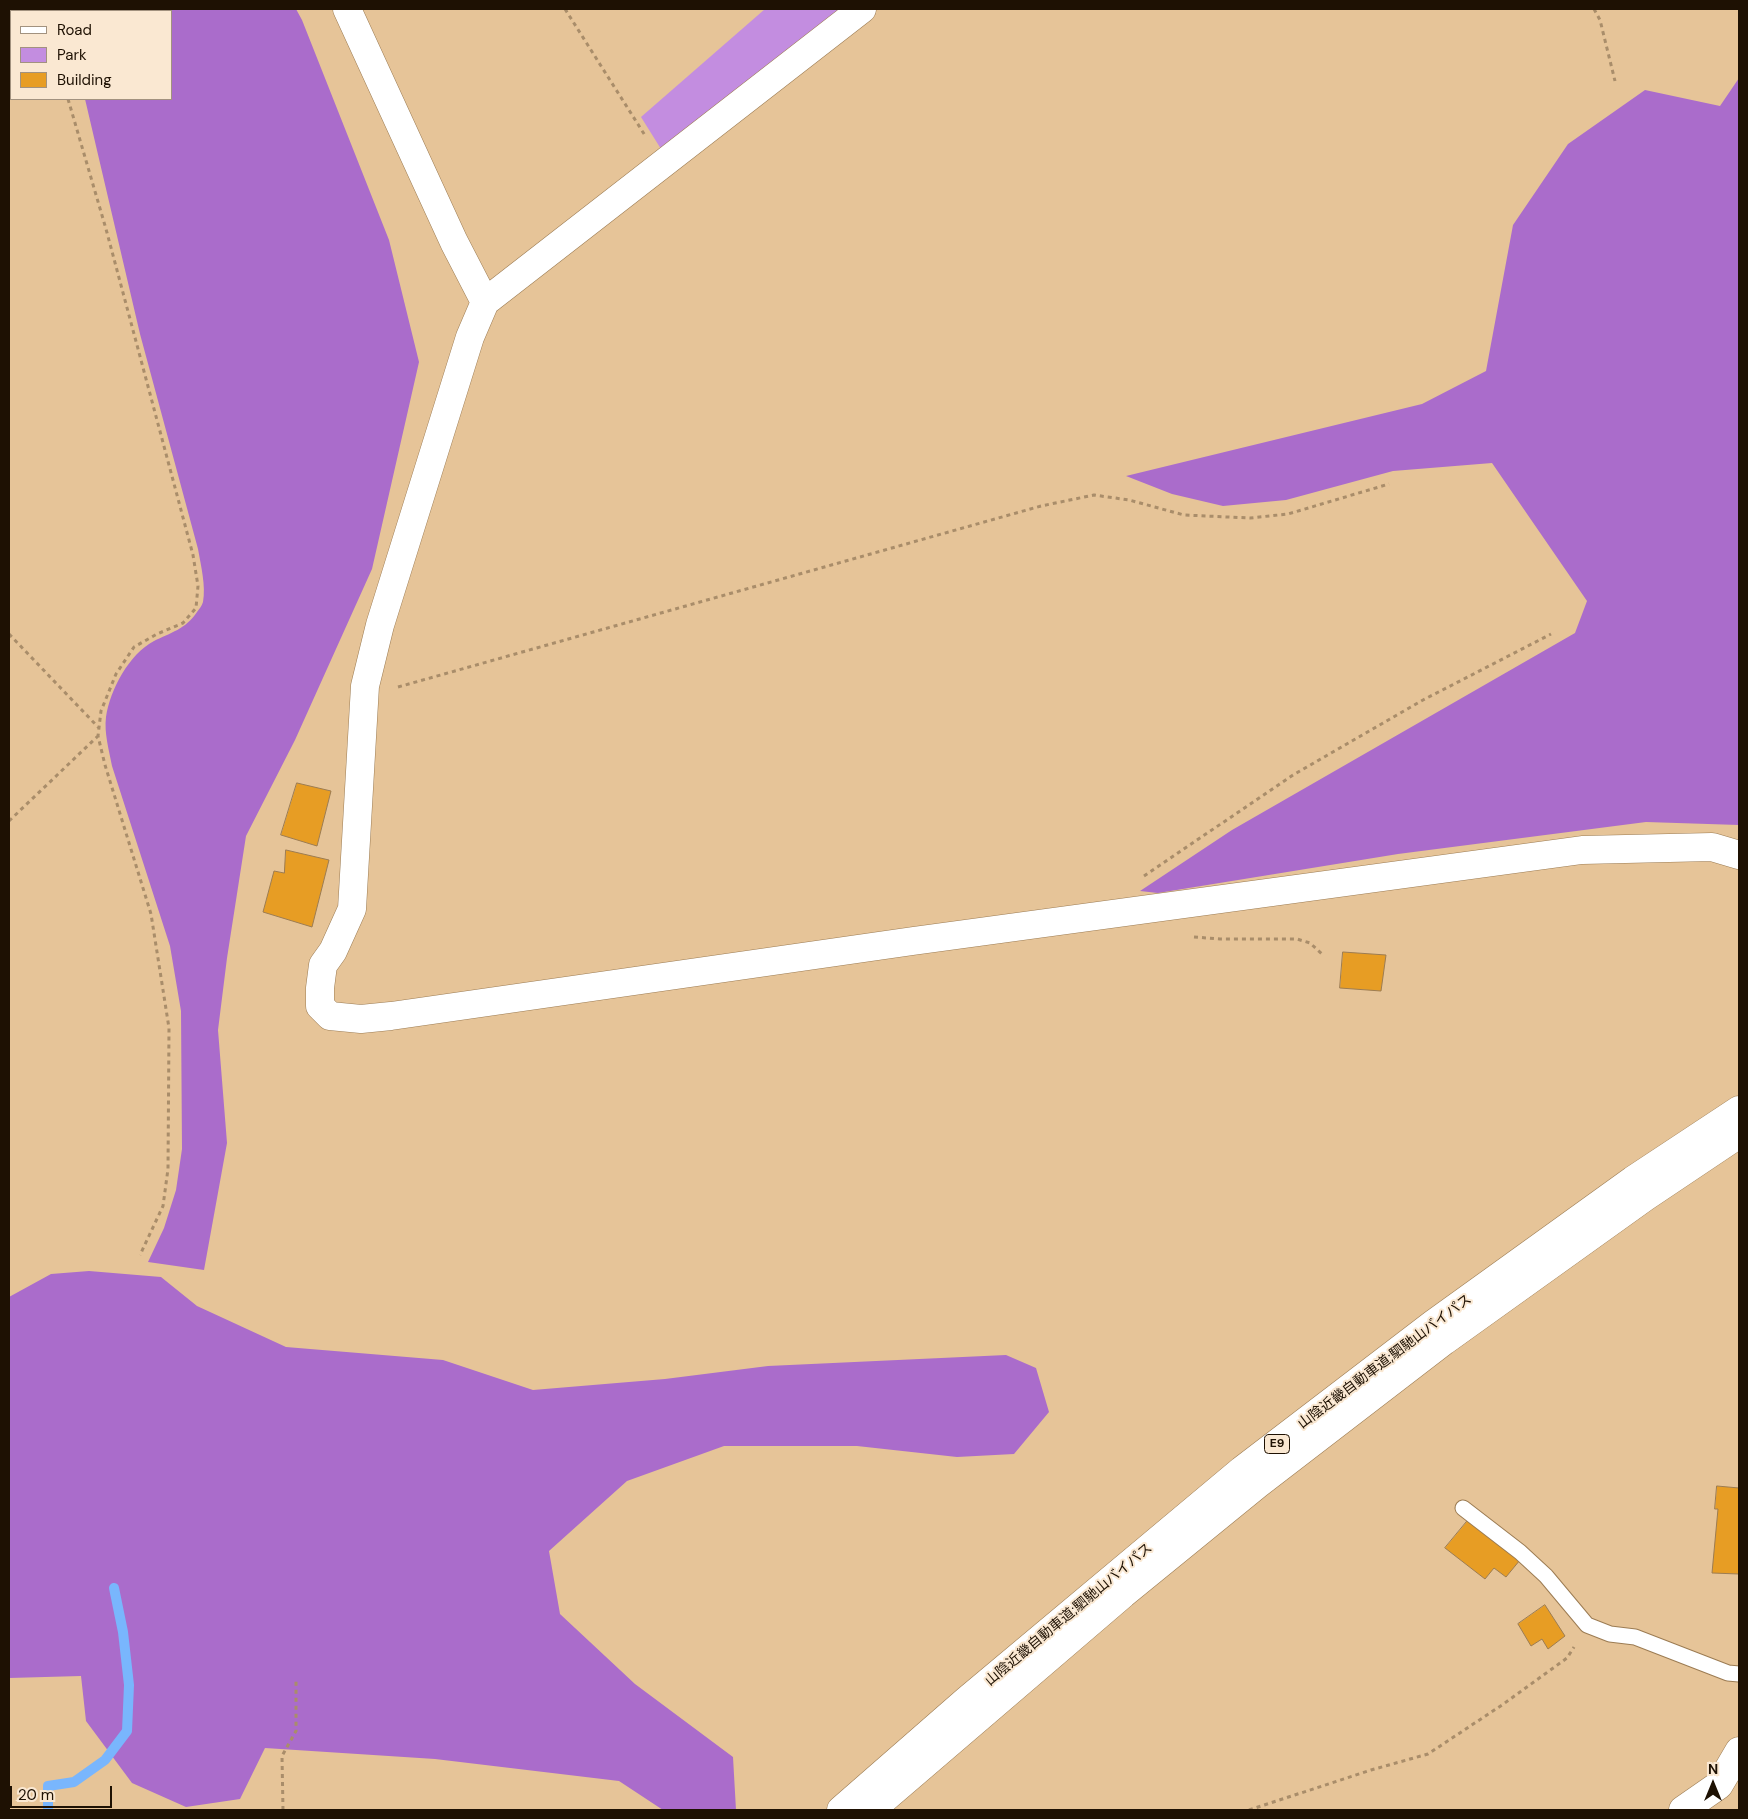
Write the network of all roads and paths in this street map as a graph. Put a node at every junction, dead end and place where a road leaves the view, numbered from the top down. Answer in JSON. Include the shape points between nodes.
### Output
{"nodes":[{"id":1,"x":347,"y":9,"type":"edge"},
{"id":2,"x":565,"y":9,"type":"edge"},
{"id":3,"x":862,"y":9,"type":"edge"},
{"id":4,"x":1594,"y":9,"type":"edge"},
{"id":5,"x":1615,"y":81,"type":"dead end"},
{"id":6,"x":68,"y":100,"type":"edge"},
{"id":7,"x":663,"y":164,"type":"junction"},
{"id":8,"x":485,"y":302,"type":"junction"},
{"id":9,"x":1389,"y":484,"type":"dead end"},
{"id":10,"x":9,"y":634,"type":"edge"},
{"id":11,"x":1551,"y":634,"type":"dead end"},
{"id":12,"x":364,"y":696,"type":"junction"},
{"id":13,"x":99,"y":728,"type":"junction"},
{"id":14,"x":98,"y":736,"type":"junction"},
{"id":15,"x":9,"y":821,"type":"edge"},
{"id":16,"x":1739,"y":855,"type":"edge"},
{"id":17,"x":1139,"y":880,"type":"dead end"},
{"id":18,"x":1191,"y":936,"type":"dead end"},
{"id":19,"x":1323,"y":955,"type":"dead end"},
{"id":20,"x":1739,"y":1110,"type":"edge"},
{"id":21,"x":1739,"y":1134,"type":"edge"},
{"id":22,"x":140,"y":1255,"type":"dead end"},
{"id":23,"x":1463,"y":1508,"type":"dead end"},
{"id":24,"x":1587,"y":1625,"type":"junction"},
{"id":25,"x":1739,"y":1674,"type":"edge"},
{"id":26,"x":296,"y":1681,"type":"dead end"},
{"id":27,"x":1739,"y":1752,"type":"edge"},
{"id":28,"x":283,"y":1810,"type":"edge"},
{"id":29,"x":841,"y":1810,"type":"edge"},
{"id":30,"x":871,"y":1810,"type":"edge"},
{"id":31,"x":1249,"y":1810,"type":"edge"},
{"id":32,"x":1683,"y":1810,"type":"edge"}],
"edges":[{"from":1,"to":8,"type":"main road"},
{"from":2,"to":7,"type":"path"},
{"from":3,"to":7,"type":"main road"},
{"from":4,"to":5,"type":"path","via":[[1600,20]]},
{"from":6,"to":13,"type":"path","via":[[106,229],[193,555],[198,586],[196,608],[183,623],[134,647],[116,674],[101,711]]},
{"from":7,"to":8,"type":"main road"},
{"from":8,"to":12,"type":"main road","via":[[470,336],[380,625]]},
{"from":9,"to":12,"type":"path","via":[[1288,514],[1250,518],[1184,515],[1129,500],[1094,495],[1042,506]]},
{"from":10,"to":13,"type":"path"},
{"from":11,"to":17,"type":"path","via":[[1423,700],[1293,775]]},
{"from":12,"to":16,"type":"main road","via":[[352,910],[323,966],[320,988],[320,1006],[330,1016],[361,1019],[391,1016],[1582,850],[1712,847]]},
{"from":13,"to":14,"type":"path"},
{"from":14,"to":15,"type":"path"},
{"from":14,"to":22,"type":"path","via":[[151,914],[169,1028],[168,1169],[163,1206]]},
{"from":18,"to":19,"type":"path","via":[[1297,939],[1310,943]]},
{"from":20,"to":29,"type":"main road","name":"山陰近畿自動車道;駟馳山バイパス","number":"E9","via":[[1633,1180],[1441,1318],[1242,1470]]},
{"from":21,"to":30,"type":"main road","name":"山陰近畿自動車道;駟馳山バイパス","number":"E9","via":[[1444,1341],[1258,1484],[1123,1594]]},
{"from":23,"to":24,"type":"lane","via":[[1546,1576]]},
{"from":24,"to":25,"type":"lane","via":[[1610,1634],[1635,1637],[1728,1673]]},
{"from":24,"to":31,"type":"path","via":[[1567,1658],[1428,1754]]},
{"from":26,"to":28,"type":"path","via":[[296,1731],[282,1756]]},
{"from":27,"to":32,"type":"main road","via":[[1719,1785]]}]}
